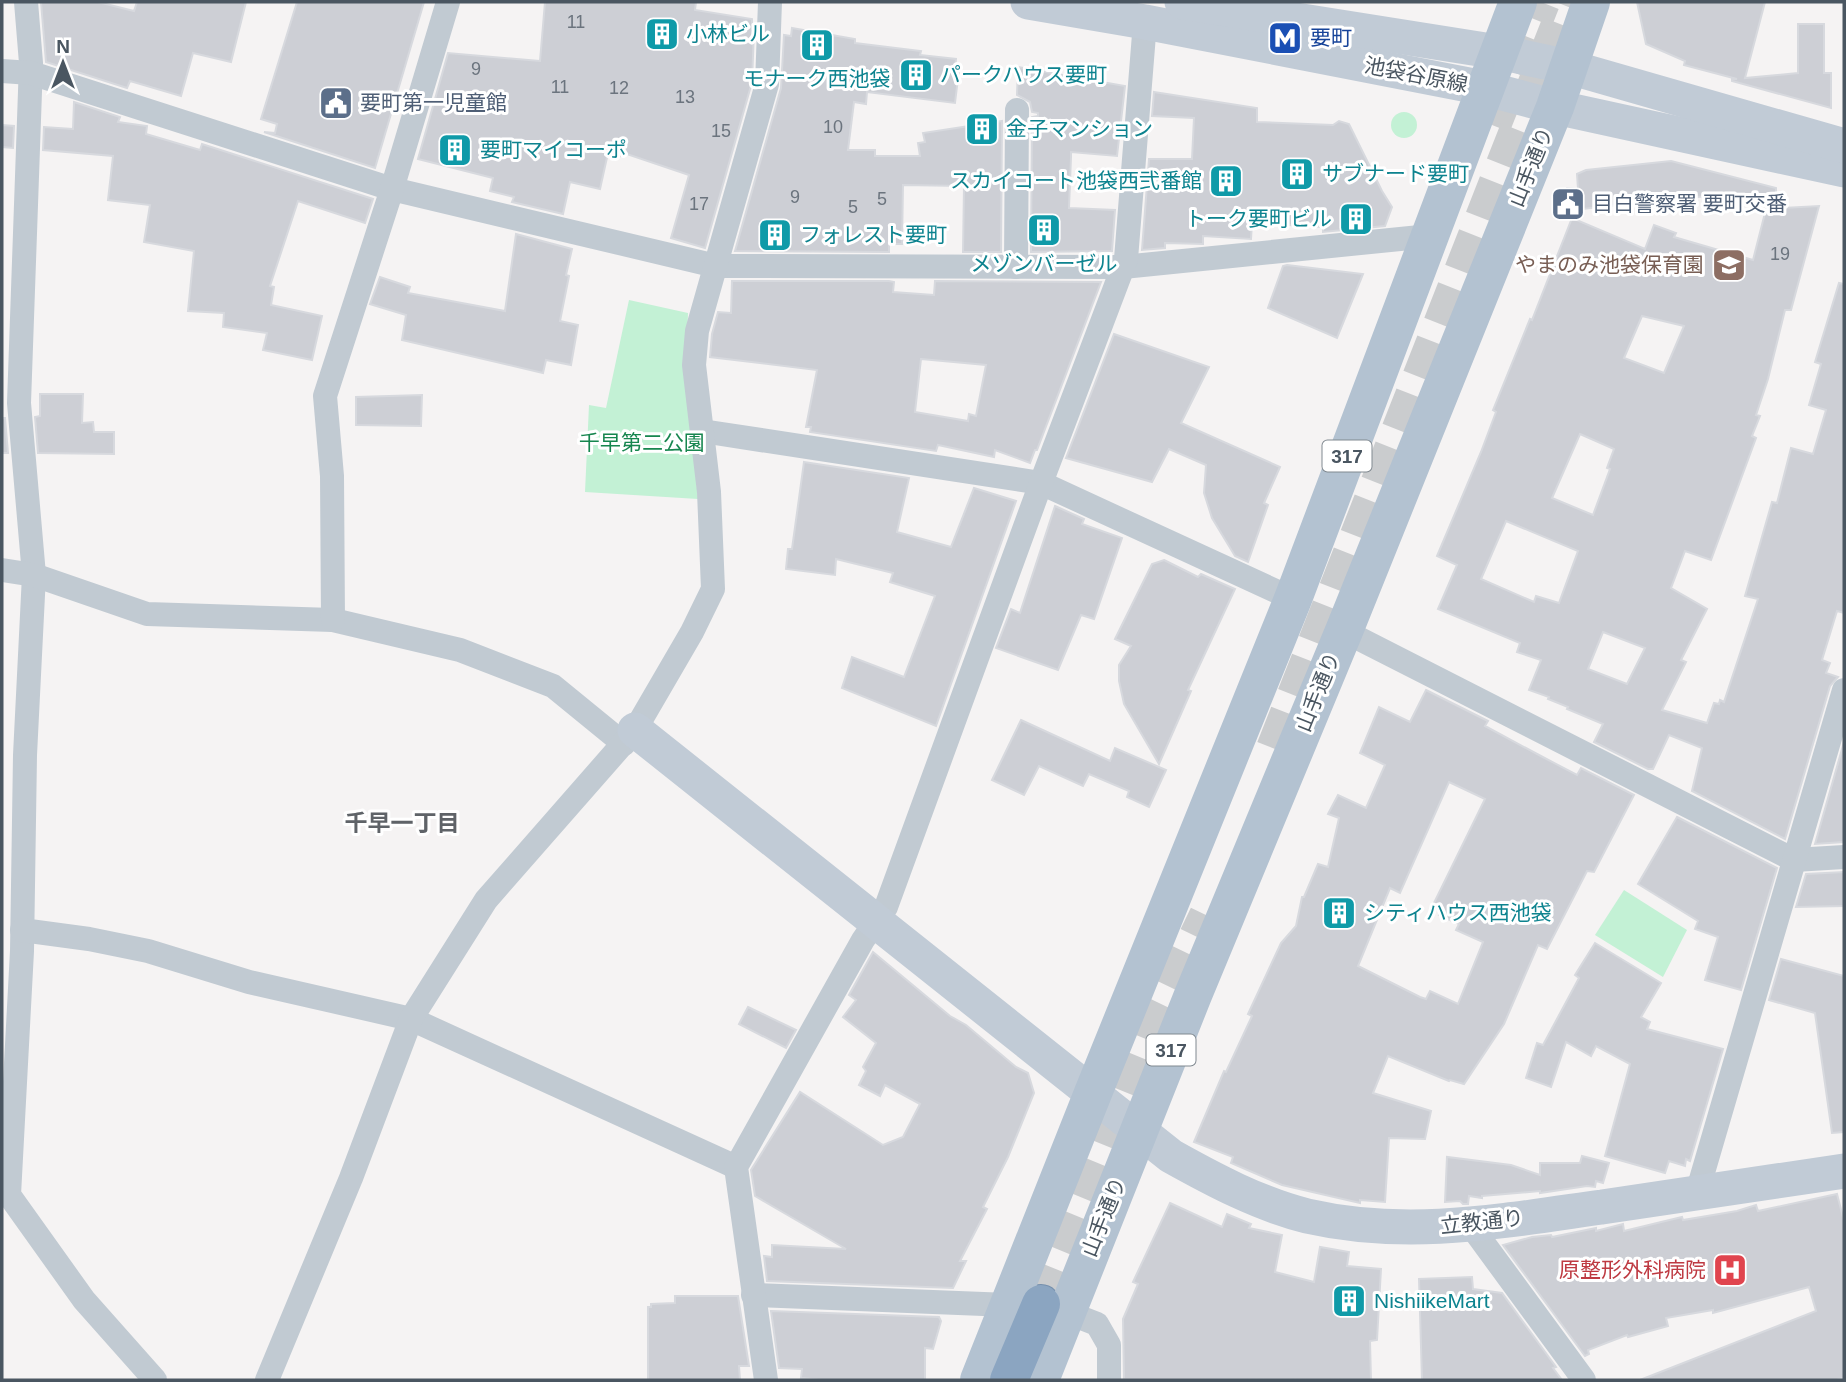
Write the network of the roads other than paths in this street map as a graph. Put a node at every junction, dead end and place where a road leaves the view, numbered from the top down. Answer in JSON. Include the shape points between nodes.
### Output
{"nodes":[{"id":1,"x":26,"y":2,"type":"edge"},
{"id":2,"x":448,"y":2,"type":"edge"},
{"id":3,"x":770,"y":2,"type":"edge"},
{"id":4,"x":1028,"y":2,"type":"edge"},
{"id":5,"x":1182,"y":2,"type":"edge"},
{"id":6,"x":1518,"y":2,"type":"edge"},
{"id":7,"x":1591,"y":2,"type":"edge"},
{"id":8,"x":1145,"y":22,"type":"junction"},
{"id":9,"x":1498,"y":52,"type":"junction"},
{"id":10,"x":1569,"y":67,"type":"junction"},
{"id":11,"x":2,"y":71,"type":"edge"},
{"id":12,"x":31,"y":72,"type":"junction"},
{"id":13,"x":1485,"y":88,"type":"junction"},
{"id":14,"x":1555,"y":107,"type":"junction"},
{"id":15,"x":1017,"y":110,"type":"dead end"},
{"id":16,"x":1844,"y":146,"type":"edge"},
{"id":17,"x":1844,"y":170,"type":"edge"},
{"id":18,"x":392,"y":189,"type":"junction"},
{"id":19,"x":13,"y":222,"type":"edge"},
{"id":20,"x":1430,"y":236,"type":"junction"},
{"id":21,"x":716,"y":266,"type":"junction"},
{"id":22,"x":1016,"y":267,"type":"junction"},
{"id":23,"x":1122,"y":267,"type":"junction"},
{"id":24,"x":10,"y":404,"type":"edge"},
{"id":25,"x":702,"y":431,"type":"junction"},
{"id":26,"x":1041,"y":483,"type":"junction"},
{"id":27,"x":2,"y":570,"type":"edge"},
{"id":28,"x":34,"y":575,"type":"junction"},
{"id":29,"x":1293,"y":600,"type":"junction"},
{"id":30,"x":332,"y":620,"type":"junction"},
{"id":31,"x":1344,"y":631,"type":"junction"},
{"id":32,"x":1844,"y":690,"type":"edge"},
{"id":33,"x":629,"y":737,"type":"junction"},
{"id":34,"x":1844,"y":857,"type":"edge"},
{"id":35,"x":1794,"y":860,"type":"junction"},
{"id":36,"x":877,"y":923,"type":"junction"},
{"id":37,"x":22,"y":941,"type":"junction"},
{"id":38,"x":1142,"y":970,"type":"junction"},
{"id":39,"x":1193,"y":995,"type":"junction"},
{"id":40,"x":411,"y":1019,"type":"junction"},
{"id":41,"x":1093,"y":1093,"type":"junction"},
{"id":42,"x":1139,"y":1130,"type":"junction"},
{"id":43,"x":7,"y":1133,"type":"edge"},
{"id":44,"x":736,"y":1167,"type":"junction"},
{"id":45,"x":1844,"y":1171,"type":"edge"},
{"id":46,"x":1697,"y":1193,"type":"junction"},
{"id":47,"x":1471,"y":1226,"type":"junction"},
{"id":48,"x":753,"y":1295,"type":"junction"},
{"id":49,"x":1039,"y":1307,"type":"junction"},
{"id":50,"x":155,"y":1380,"type":"edge"},
{"id":51,"x":267,"y":1380,"type":"edge"},
{"id":52,"x":766,"y":1380,"type":"edge"},
{"id":53,"x":979,"y":1380,"type":"edge"},
{"id":54,"x":1009,"y":1380,"type":"edge"},
{"id":55,"x":1040,"y":1380,"type":"edge"},
{"id":56,"x":1109,"y":1380,"type":"edge"},
{"id":57,"x":1584,"y":1380,"type":"edge"}],
"edges":[{"from":1,"to":12,"type":"street"},
{"from":2,"to":18,"type":"street"},
{"from":3,"to":21,"type":"street","via":[[767,84]]},
{"from":4,"to":8,"type":"street","name":"池袋谷原線"},
{"from":5,"to":9,"type":"street","name":"池袋谷原線"},
{"from":6,"to":9,"type":"main road","name":"山手通り","number":"317"},
{"from":7,"to":10,"type":"main road","name":"山手通り","number":"317"},
{"from":8,"to":13,"type":"street","name":"池袋谷原線"},
{"from":8,"to":23,"type":"street"},
{"from":9,"to":10,"type":"street","name":"池袋谷原線"},
{"from":9,"to":13,"type":"main road","name":"山手通り","number":"317"},
{"from":10,"to":14,"type":"main road","name":"山手通り","number":"317"},
{"from":10,"to":16,"type":"street","name":"池袋谷原線"},
{"from":11,"to":12,"type":"street"},
{"from":12,"to":18,"type":"street"},
{"from":12,"to":19,"type":"street"},
{"from":13,"to":14,"type":"street","name":"池袋谷原線"},
{"from":13,"to":20,"type":"main road","name":"山手通り","number":"317"},
{"from":14,"to":17,"type":"street","name":"池袋谷原線"},
{"from":14,"to":31,"type":"main road","name":"山手通り","number":"317"},
{"from":15,"to":22,"type":"street"},
{"from":18,"to":21,"type":"street"},
{"from":18,"to":30,"type":"street","via":[[326,396],[332,476]]},
{"from":19,"to":24,"type":"street"},
{"from":20,"to":23,"type":"street"},
{"from":20,"to":29,"type":"main road","name":"山手通り","number":"317"},
{"from":21,"to":22,"type":"street"},
{"from":21,"to":25,"type":"street","via":[[697,331],[694,365]]},
{"from":22,"to":23,"type":"street"},
{"from":23,"to":26,"type":"street"},
{"from":24,"to":28,"type":"street"},
{"from":25,"to":26,"type":"street"},
{"from":25,"to":33,"type":"street","via":[[713,589]]},
{"from":26,"to":29,"type":"street"},
{"from":26,"to":36,"type":"street"},
{"from":27,"to":28,"type":"street"},
{"from":28,"to":30,"type":"street","via":[[147,614]]},
{"from":28,"to":37,"type":"street"},
{"from":29,"to":38,"type":"main road","name":"山手通り","number":"317"},
{"from":30,"to":33,"type":"street","via":[[460,650],[553,686]]},
{"from":31,"to":35,"type":"street"},
{"from":31,"to":39,"type":"main road","name":"山手通り","number":"317"},
{"from":32,"to":35,"type":"street"},
{"from":33,"to":36,"type":"street","name":"立教通り"},
{"from":33,"to":40,"type":"street","via":[[486,900]]},
{"from":34,"to":35,"type":"street"},
{"from":35,"to":46,"type":"street"},
{"from":36,"to":41,"type":"street","name":"立教通り"},
{"from":36,"to":44,"type":"street","via":[[863,940]]},
{"from":37,"to":40,"type":"street","via":[[89,939]]},
{"from":37,"to":43,"type":"street"},
{"from":38,"to":39,"type":"main road"},
{"from":38,"to":41,"type":"main road","name":"山手通り","number":"317"},
{"from":39,"to":42,"type":"main road","name":"山手通り","number":"317"},
{"from":40,"to":44,"type":"street"},
{"from":40,"to":51,"type":"street"},
{"from":41,"to":42,"type":"street","name":"立教通り"},
{"from":41,"to":49,"type":"main road","name":"山手通り","number":"317"},
{"from":42,"to":47,"type":"street","name":"立教通り","via":[[1171,1156],[1219,1183],[1306,1215],[1405,1229]]},
{"from":42,"to":49,"type":"main road","name":"山手通り","number":"317"},
{"from":43,"to":50,"type":"street","via":[[9,1195],[83,1300]]},
{"from":44,"to":48,"type":"street"},
{"from":45,"to":46,"type":"street","name":"立教通り"},
{"from":46,"to":47,"type":"street","name":"立教通り"},
{"from":47,"to":57,"type":"street"},
{"from":48,"to":49,"type":"street"},
{"from":48,"to":52,"type":"street"},
{"from":49,"to":53,"type":"main road","name":"山手通り","number":"317"},
{"from":49,"to":54,"type":"highway"},
{"from":49,"to":55,"type":"main road","name":"山手通り","number":"317"},
{"from":49,"to":56,"type":"street","via":[[1097,1324],[1109,1345]]}]}
